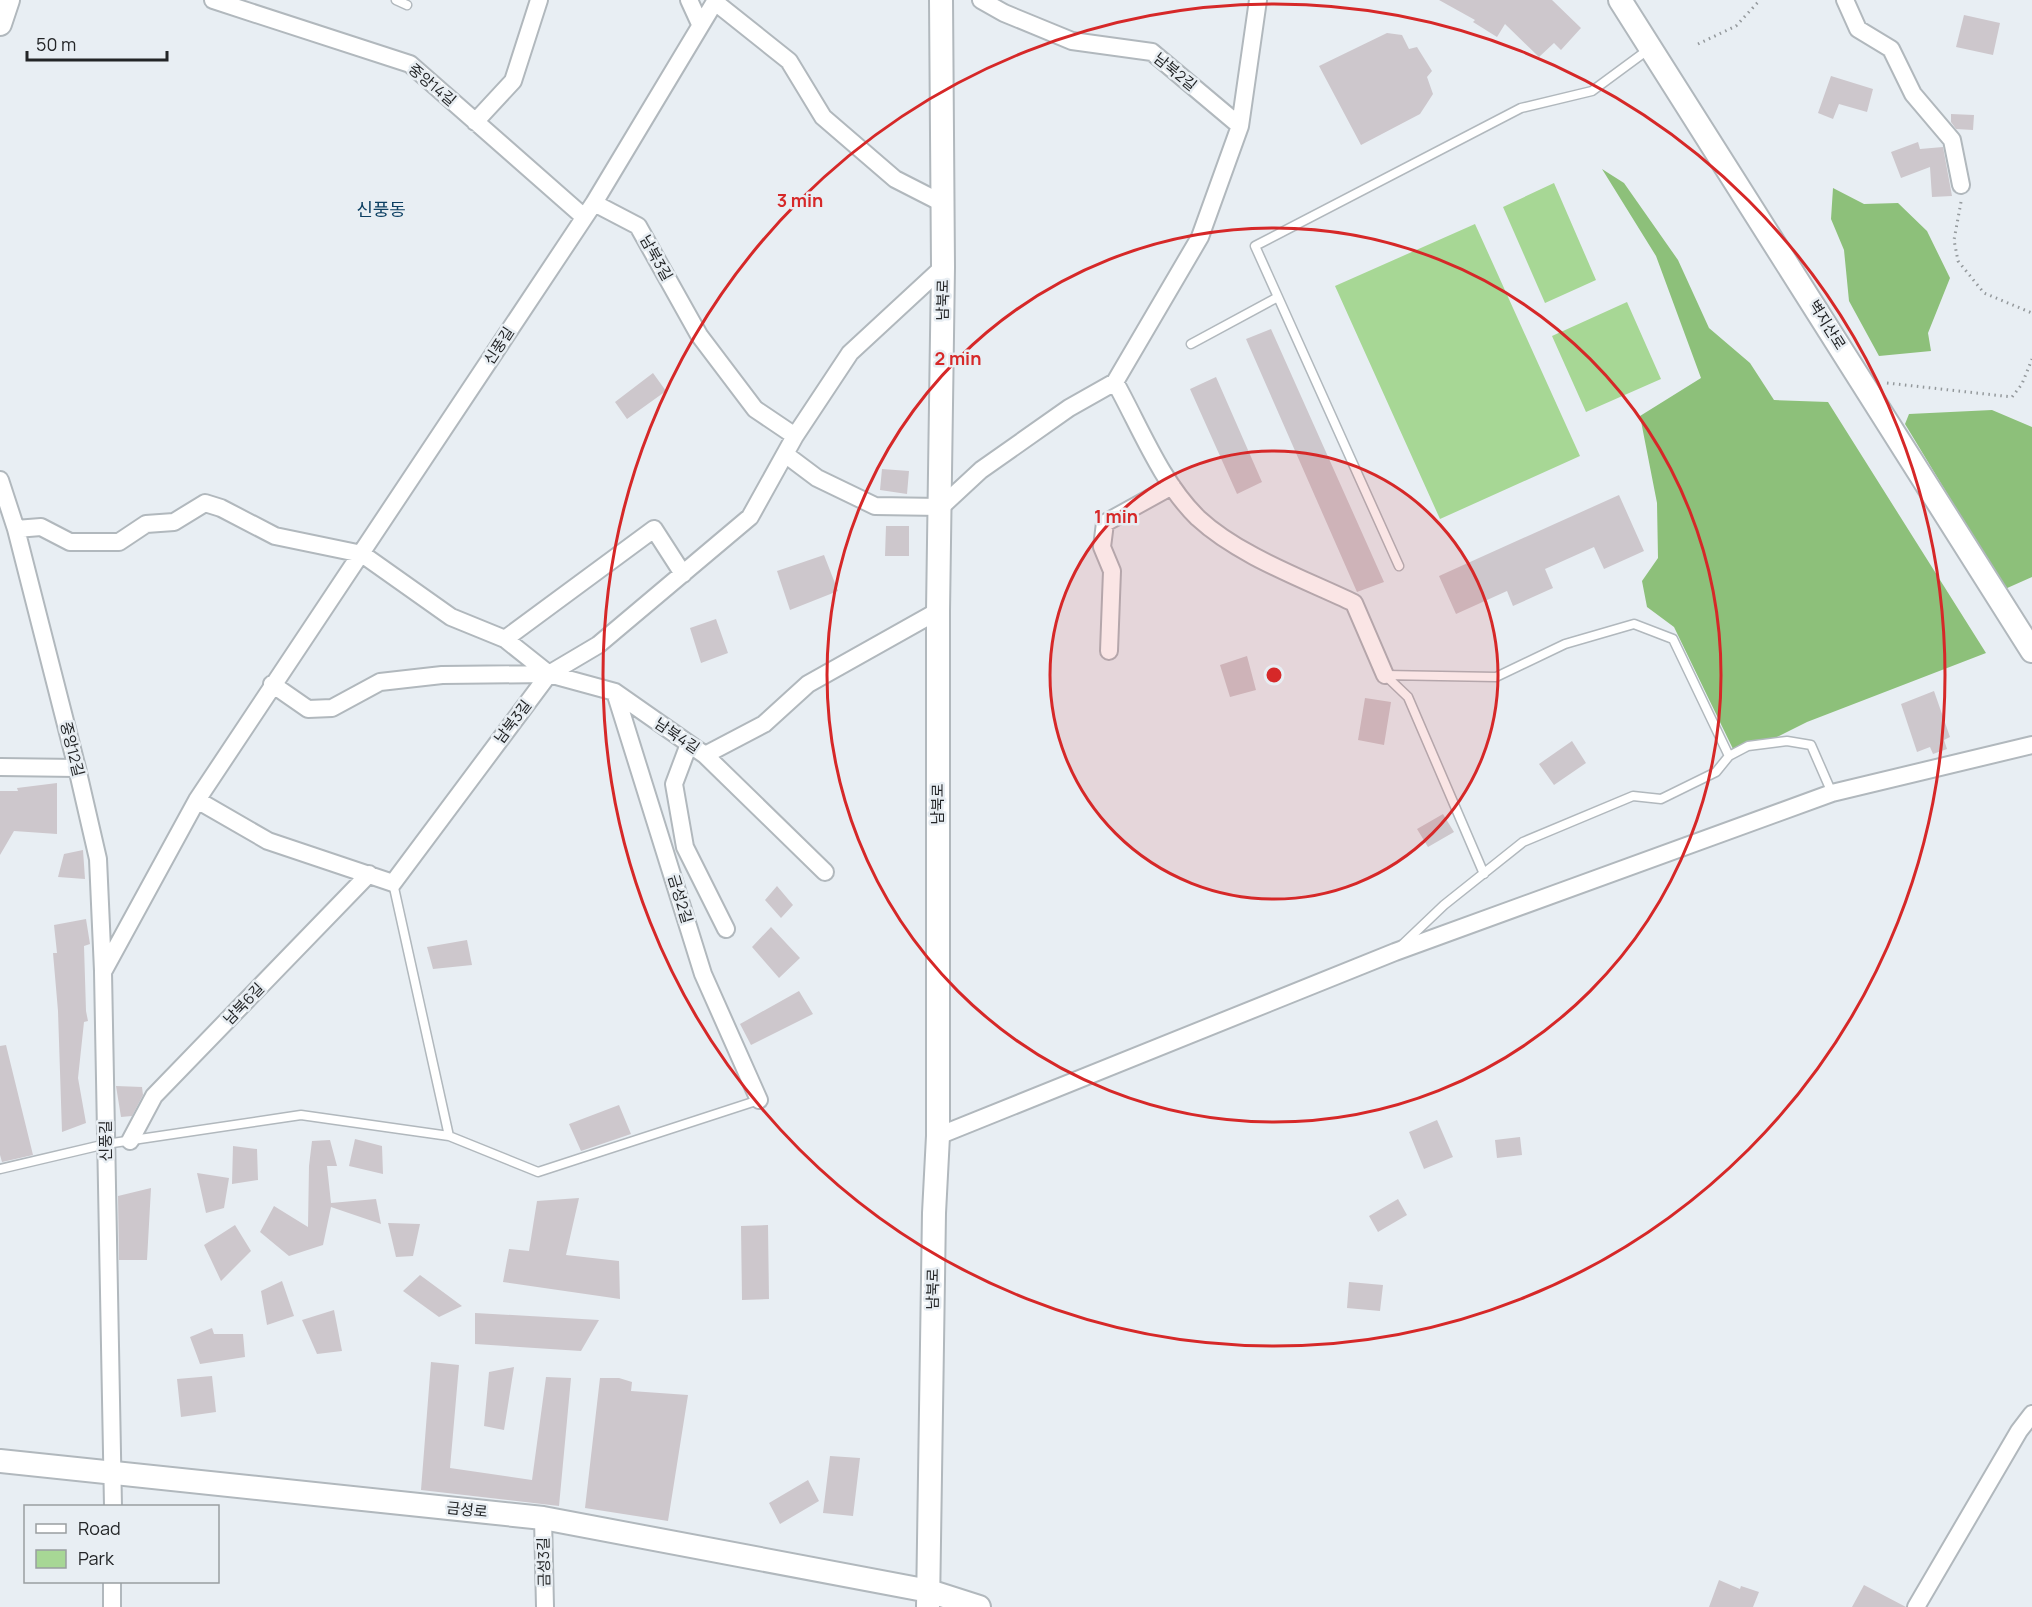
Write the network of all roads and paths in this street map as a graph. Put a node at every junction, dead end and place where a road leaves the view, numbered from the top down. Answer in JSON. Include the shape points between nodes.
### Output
{"nodes":[{"id":1,"x":8,"y":0,"type":"edge"},
{"id":2,"x":213,"y":0,"type":"edge"},
{"id":3,"x":396,"y":0,"type":"edge"},
{"id":4,"x":539,"y":0,"type":"edge"},
{"id":5,"x":689,"y":0,"type":"edge"},
{"id":6,"x":940,"y":0,"type":"edge"},
{"id":7,"x":981,"y":0,"type":"edge"},
{"id":8,"x":1258,"y":0,"type":"edge"},
{"id":9,"x":1620,"y":0,"type":"edge"},
{"id":10,"x":1760,"y":0,"type":"edge"},
{"id":11,"x":1845,"y":0,"type":"edge"},
{"id":12,"x":715,"y":1,"type":"edge"},
{"id":13,"x":407,"y":5,"type":"dead end"},
{"id":14,"x":0,"y":24,"type":"edge"},
{"id":15,"x":700,"y":24,"type":"junction"},
{"id":16,"x":1698,"y":44,"type":"dead end"},
{"id":17,"x":1652,"y":47,"type":"junction"},
{"id":18,"x":475,"y":122,"type":"junction"},
{"id":19,"x":1240,"y":126,"type":"junction"},
{"id":20,"x":1961,"y":185,"type":"joint"},
{"id":21,"x":594,"y":203,"type":"junction"},
{"id":22,"x":942,"y":203,"type":"junction"},
{"id":23,"x":584,"y":217,"type":"junction"},
{"id":24,"x":943,"y":267,"type":"junction"},
{"id":25,"x":1278,"y":297,"type":"junction"},
{"id":26,"x":2032,"y":313,"type":"edge"},
{"id":27,"x":1191,"y":344,"type":"dead end"},
{"id":28,"x":2032,"y":359,"type":"edge"},
{"id":29,"x":1862,"y":380,"type":"junction"},
{"id":30,"x":1115,"y":382,"type":"junction"},
{"id":31,"x":795,"y":436,"type":"junction"},
{"id":32,"x":785,"y":454,"type":"junction"},
{"id":33,"x":0,"y":480,"type":"edge"},
{"id":34,"x":1173,"y":486,"type":"junction"},
{"id":35,"x":941,"y":507,"type":"junction"},
{"id":36,"x":16,"y":529,"type":"junction"},
{"id":37,"x":362,"y":554,"type":"junction"},
{"id":38,"x":1399,"y":566,"type":"dead end"},
{"id":39,"x":682,"y":574,"type":"junction"},
{"id":40,"x":938,"y":611,"type":"junction"},
{"id":41,"x":505,"y":639,"type":"junction"},
{"id":42,"x":1109,"y":651,"type":"dead end"},
{"id":43,"x":2032,"y":651,"type":"edge"},
{"id":44,"x":549,"y":674,"type":"junction"},
{"id":45,"x":1385,"y":675,"type":"junction"},
{"id":46,"x":272,"y":684,"type":"junction"},
{"id":47,"x":615,"y":692,"type":"junction"},
{"id":48,"x":689,"y":744,"type":"junction"},
{"id":49,"x":2032,"y":745,"type":"edge"},
{"id":50,"x":705,"y":755,"type":"junction"},
{"id":51,"x":1729,"y":756,"type":"junction"},
{"id":52,"x":0,"y":767,"type":"edge"},
{"id":53,"x":77,"y":768,"type":"junction"},
{"id":54,"x":1832,"y":794,"type":"junction"},
{"id":55,"x":197,"y":800,"type":"junction"},
{"id":56,"x":825,"y":872,"type":"dead end"},
{"id":57,"x":369,"y":874,"type":"junction"},
{"id":58,"x":1484,"y":874,"type":"junction"},
{"id":59,"x":393,"y":883,"type":"junction"},
{"id":60,"x":726,"y":929,"type":"dead end"},
{"id":61,"x":1395,"y":952,"type":"junction"},
{"id":62,"x":103,"y":972,"type":"junction"},
{"id":63,"x":759,"y":1100,"type":"joint"},
{"id":64,"x":449,"y":1136,"type":"junction"},
{"id":65,"x":938,"y":1136,"type":"junction"},
{"id":66,"x":130,"y":1141,"type":"junction"},
{"id":67,"x":106,"y":1144,"type":"junction"},
{"id":68,"x":0,"y":1169,"type":"edge"},
{"id":69,"x":2032,"y":1414,"type":"edge"},
{"id":70,"x":0,"y":1461,"type":"edge"},
{"id":71,"x":113,"y":1473,"type":"junction"},
{"id":72,"x":113,"y":1505,"type":"edge"},
{"id":73,"x":543,"y":1518,"type":"junction"},
{"id":74,"x":112,"y":1583,"type":"edge"},
{"id":75,"x":929,"y":1599,"type":"edge"},
{"id":76,"x":112,"y":1607,"type":"edge"},
{"id":77,"x":544,"y":1607,"type":"edge"},
{"id":78,"x":979,"y":1607,"type":"edge"},
{"id":79,"x":1916,"y":1607,"type":"edge"}],
"edges":[{"from":1,"to":14,"type":"street"},
{"from":2,"to":18,"type":"street","name":"중앙14길","via":[[410,64]]},
{"from":3,"to":13,"type":"lane"},
{"from":4,"to":18,"type":"street","via":[[513,81]]},
{"from":5,"to":15,"type":"street"},
{"from":6,"to":22,"type":"street","name":"남북로"},
{"from":7,"to":19,"type":"street","name":"남북2길","via":[[1072,41],[1152,52]]},
{"from":8,"to":19,"type":"street"},
{"from":9,"to":17,"type":"street","name":"벽지산로"},
{"from":10,"to":16,"type":"path","via":[[1736,26]]},
{"from":11,"to":20,"type":"street","via":[[1858,29],[1891,49],[1913,94],[1952,140]]},
{"from":12,"to":15,"type":"street","name":"신풍길"},
{"from":12,"to":22,"type":"street","via":[[789,61],[823,117],[895,179]]},
{"from":15,"to":21,"type":"street","name":"신풍길"},
{"from":17,"to":25,"type":"lane","via":[[1592,91],[1521,108],[1255,246]]},
{"from":17,"to":29,"type":"street","name":"벽지산로"},
{"from":18,"to":23,"type":"street","name":"중앙14길"},
{"from":19,"to":30,"type":"street","via":[[1200,237]]},
{"from":20,"to":26,"type":"path","via":[[1961,210],[1954,240],[1958,261],[1984,293]]},
{"from":21,"to":23,"type":"street","name":"신풍길"},
{"from":21,"to":31,"type":"street","name":"남북3길","via":[[638,226],[706,344],[755,409]]},
{"from":22,"to":24,"type":"street","name":"남북로"},
{"from":23,"to":37,"type":"street","name":"신풍길"},
{"from":24,"to":31,"type":"street","name":"남북3길","via":[[850,353]]},
{"from":24,"to":35,"type":"street","name":"남북로"},
{"from":25,"to":27,"type":"lane"},
{"from":25,"to":38,"type":"lane"},
{"from":28,"to":29,"type":"path","via":[[2012,397]]},
{"from":29,"to":43,"type":"street","name":"벽지산로"},
{"from":30,"to":34,"type":"street"},
{"from":30,"to":35,"type":"street","via":[[981,470]]},
{"from":31,"to":32,"type":"street","name":"남북3길"},
{"from":32,"to":35,"type":"street","via":[[817,478],[875,506]]},
{"from":32,"to":39,"type":"street","name":"남북3길","via":[[750,517]]},
{"from":33,"to":36,"type":"street","name":"중앙12길"},
{"from":34,"to":42,"type":"street","via":[[1105,523],[1102,547],[1112,571]]},
{"from":34,"to":45,"type":"street","via":[[1198,517],[1230,543],[1354,603]]},
{"from":35,"to":40,"type":"street","name":"남북로"},
{"from":36,"to":37,"type":"street","via":[[41,527],[70,542],[119,542],[146,524],[174,522],[205,503],[276,536]]},
{"from":36,"to":53,"type":"street","name":"중앙12길"},
{"from":37,"to":41,"type":"street","name":"남북4길","via":[[451,617]]},
{"from":37,"to":46,"type":"street","name":"신풍길"},
{"from":39,"to":41,"type":"street","via":[[654,529]]},
{"from":39,"to":44,"type":"street","name":"남북3길","via":[[598,645]]},
{"from":40,"to":50,"type":"street","via":[[808,684],[764,724]]},
{"from":40,"to":65,"type":"street","name":"남북로"},
{"from":41,"to":44,"type":"street","name":"남북4길"},
{"from":44,"to":46,"type":"street","via":[[442,675],[380,682],[332,708],[308,709]]},
{"from":44,"to":47,"type":"street","name":"남북4길"},
{"from":44,"to":59,"type":"street","name":"남북3길"},
{"from":45,"to":51,"type":"lane","via":[[1496,678],[1565,644],[1634,624],[1673,639]]},
{"from":45,"to":58,"type":"lane","via":[[1408,698]]},
{"from":46,"to":55,"type":"street","name":"신풍길"},
{"from":47,"to":48,"type":"street","name":"남북4길"},
{"from":47,"to":63,"type":"street","name":"금성2길","via":[[703,974]]},
{"from":48,"to":50,"type":"street","name":"남북4길"},
{"from":48,"to":60,"type":"street","via":[[674,784],[685,847]]},
{"from":49,"to":54,"type":"street"},
{"from":50,"to":56,"type":"street","name":"남북4길"},
{"from":51,"to":54,"type":"lane","via":[[1748,746],[1787,741],[1811,745]]},
{"from":51,"to":58,"type":"lane","via":[[1716,772],[1661,799],[1633,796],[1523,842]]},
{"from":52,"to":53,"type":"street"},
{"from":53,"to":62,"type":"street","name":"중앙12길","via":[[98,859]]},
{"from":54,"to":61,"type":"street"},
{"from":55,"to":57,"type":"street","via":[[267,841]]},
{"from":55,"to":62,"type":"street","name":"신풍길"},
{"from":57,"to":59,"type":"street"},
{"from":57,"to":66,"type":"street","name":"남북6길","via":[[154,1096]]},
{"from":58,"to":61,"type":"lane","via":[[1444,905]]},
{"from":59,"to":64,"type":"lane"},
{"from":61,"to":65,"type":"street"},
{"from":62,"to":67,"type":"street","name":"신풍길"},
{"from":63,"to":64,"type":"lane","via":[[538,1172]]},
{"from":64,"to":66,"type":"lane","via":[[301,1115]]},
{"from":65,"to":75,"type":"street","name":"남북로"},
{"from":66,"to":67,"type":"lane"},
{"from":67,"to":68,"type":"lane"},
{"from":67,"to":71,"type":"street","name":"신풍길"},
{"from":69,"to":79,"type":"street"},
{"from":70,"to":71,"type":"street","name":"금성로"},
{"from":71,"to":72,"type":"street","name":"신풍길"},
{"from":71,"to":73,"type":"street","name":"금성로"},
{"from":73,"to":75,"type":"street","name":"금성로"},
{"from":73,"to":77,"type":"street","name":"금성3길"},
{"from":74,"to":76,"type":"street"},
{"from":75,"to":78,"type":"street","name":"금성로"}]}
